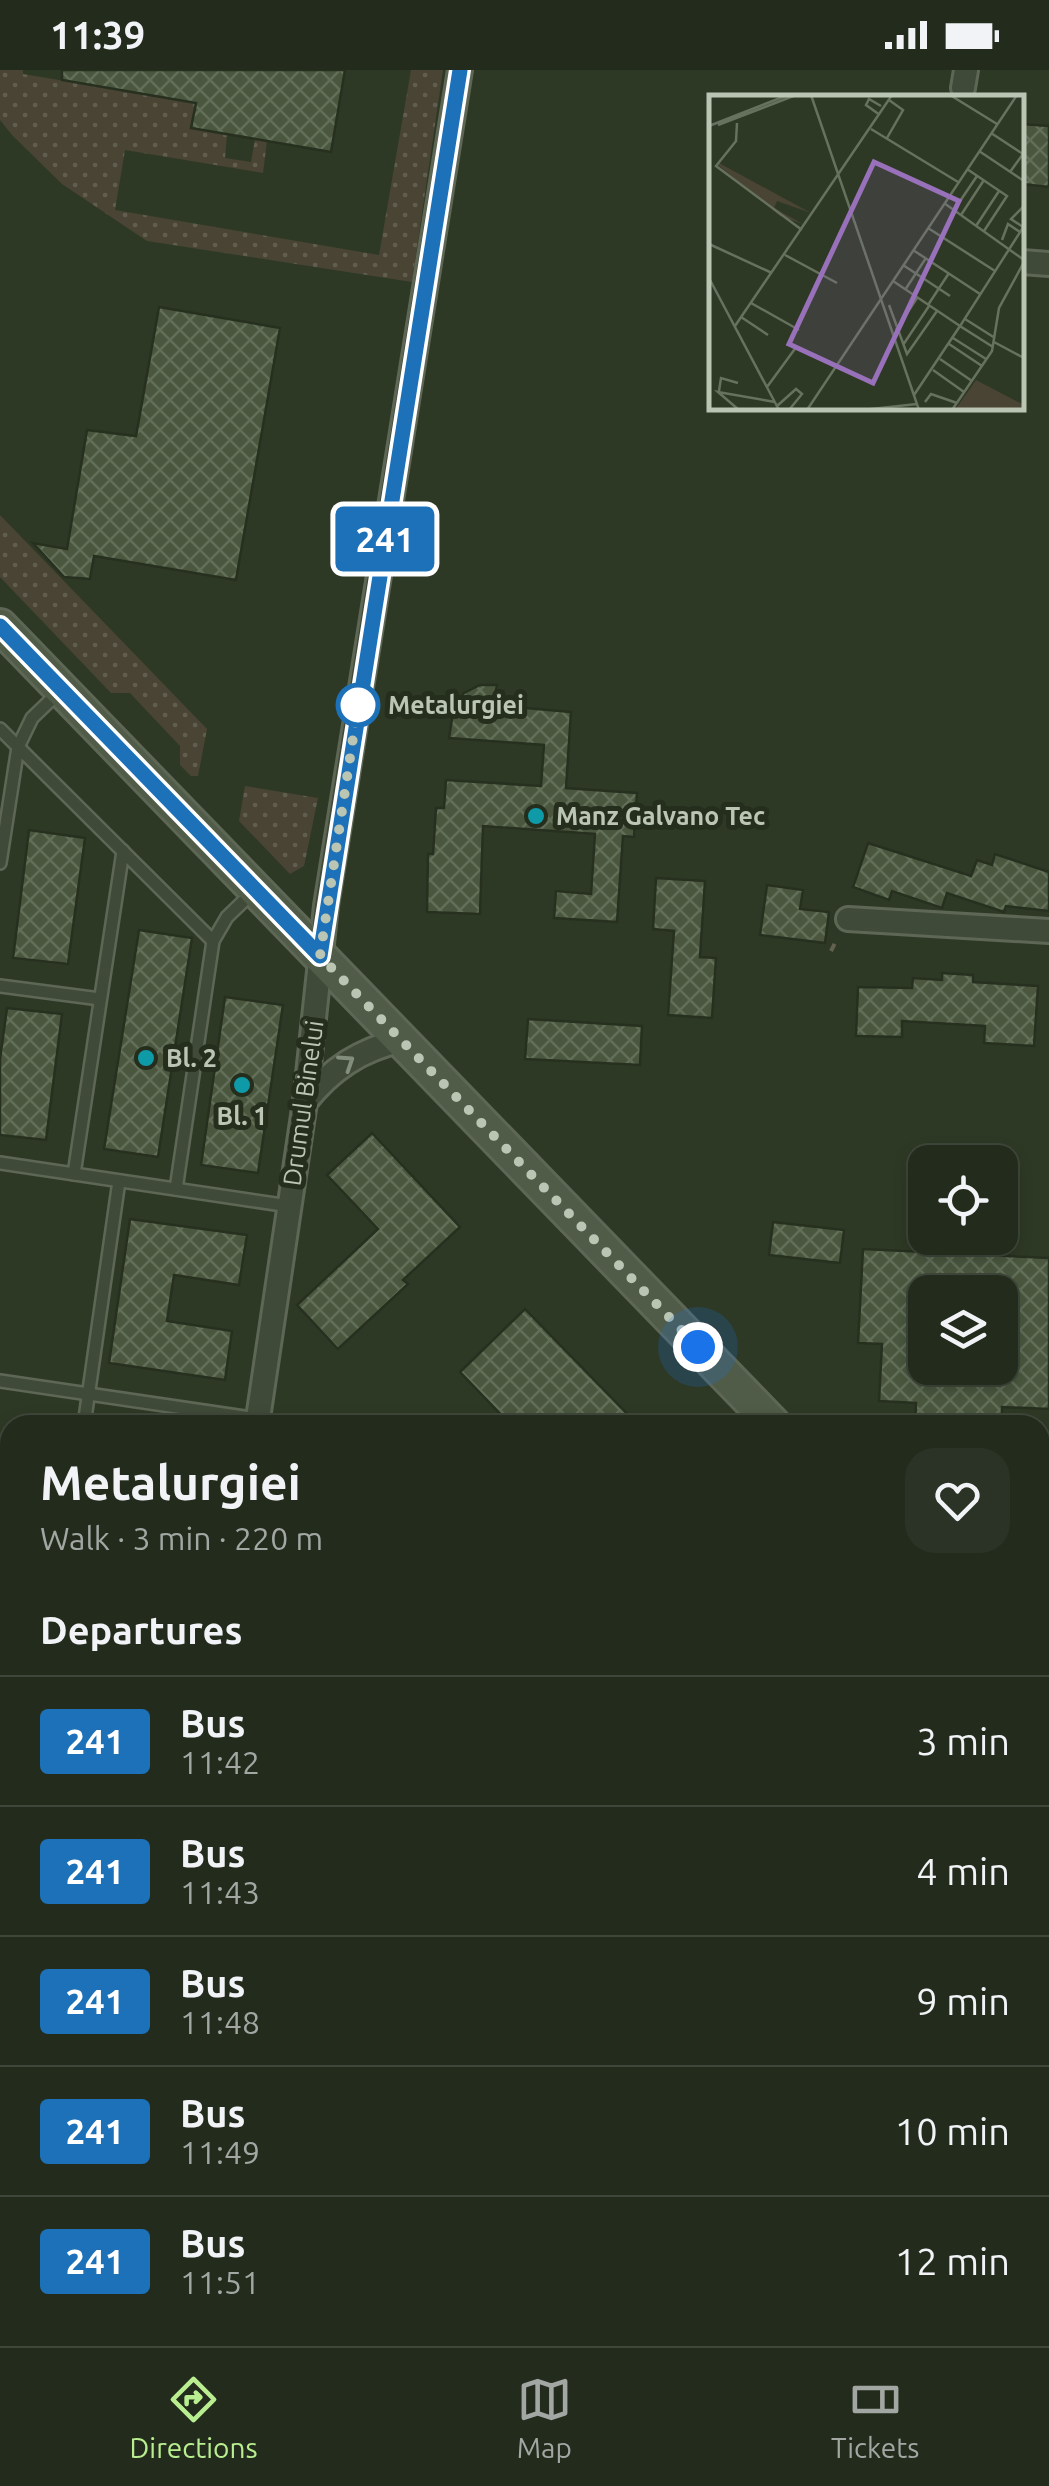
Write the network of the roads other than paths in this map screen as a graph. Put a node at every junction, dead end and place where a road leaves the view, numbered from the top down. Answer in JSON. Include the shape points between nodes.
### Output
{"nodes":[{"id":1,"x":460,"y":70,"type":"edge"},
{"id":2,"x":1024,"y":262,"type":"edge"},
{"id":3,"x":1049,"y":264,"type":"edge"},
{"id":4,"x":0,"y":626,"type":"edge"},
{"id":5,"x":62,"y":690,"type":"junction"},
{"id":6,"x":0,"y":729,"type":"edge"},
{"id":7,"x":18,"y":747,"type":"junction"},
{"id":8,"x":2,"y":832,"type":"edge"},
{"id":9,"x":123,"y":851,"type":"junction"},
{"id":10,"x":0,"y":863,"type":"edge"},
{"id":11,"x":256,"y":889,"type":"junction"},
{"id":12,"x":848,"y":919,"type":"dead end"},
{"id":13,"x":1049,"y":931,"type":"edge"},
{"id":14,"x":212,"y":941,"type":"junction"},
{"id":15,"x":320,"y":956,"type":"junction"},
{"id":16,"x":0,"y":986,"type":"edge"},
{"id":17,"x":100,"y":999,"type":"junction"},
{"id":18,"x":402,"y":1040,"type":"junction"},
{"id":19,"x":305,"y":1102,"type":"junction"},
{"id":20,"x":0,"y":1163,"type":"edge"},
{"id":21,"x":74,"y":1174,"type":"junction"},
{"id":22,"x":119,"y":1180,"type":"junction"},
{"id":23,"x":176,"y":1189,"type":"junction"},
{"id":24,"x":289,"y":1206,"type":"junction"},
{"id":25,"x":0,"y":1382,"type":"edge"},
{"id":26,"x":89,"y":1394,"type":"junction"},
{"id":27,"x":86,"y":1415,"type":"edge"},
{"id":28,"x":215,"y":1415,"type":"edge"},
{"id":29,"x":258,"y":1415,"type":"edge"},
{"id":30,"x":764,"y":1415,"type":"edge"}],
"edges":[{"from":1,"to":15,"type":"street","name":"Drumul Binelui"},
{"from":2,"to":3,"type":"street"},
{"from":4,"to":5,"type":"main road"},
{"from":5,"to":7,"type":"lane","via":[[32,718]]},
{"from":5,"to":11,"type":"main road"},
{"from":6,"to":7,"type":"lane"},
{"from":7,"to":8,"type":"lane"},
{"from":7,"to":9,"type":"lane"},
{"from":8,"to":10,"type":"lane"},
{"from":9,"to":14,"type":"lane"},
{"from":9,"to":17,"type":"lane"},
{"from":11,"to":14,"type":"lane"},
{"from":11,"to":15,"type":"main road"},
{"from":12,"to":13,"type":"street"},
{"from":14,"to":23,"type":"lane"},
{"from":15,"to":18,"type":"main road"},
{"from":15,"to":19,"type":"street","name":"Drumul Binelui"},
{"from":16,"to":17,"type":"lane"},
{"from":17,"to":21,"type":"lane"},
{"from":19,"to":18,"type":"street","one_way":true,"via":[[348,1060]]},
{"from":18,"to":30,"type":"main road"},
{"from":19,"to":24,"type":"street","name":"Drumul Binelui"},
{"from":20,"to":21,"type":"lane"},
{"from":21,"to":22,"type":"lane"},
{"from":22,"to":23,"type":"lane"},
{"from":22,"to":26,"type":"lane"},
{"from":23,"to":24,"type":"lane"},
{"from":24,"to":29,"type":"street","name":"Drumul Binelui"},
{"from":25,"to":26,"type":"lane"},
{"from":26,"to":27,"type":"lane"},
{"from":26,"to":28,"type":"lane"}]}
